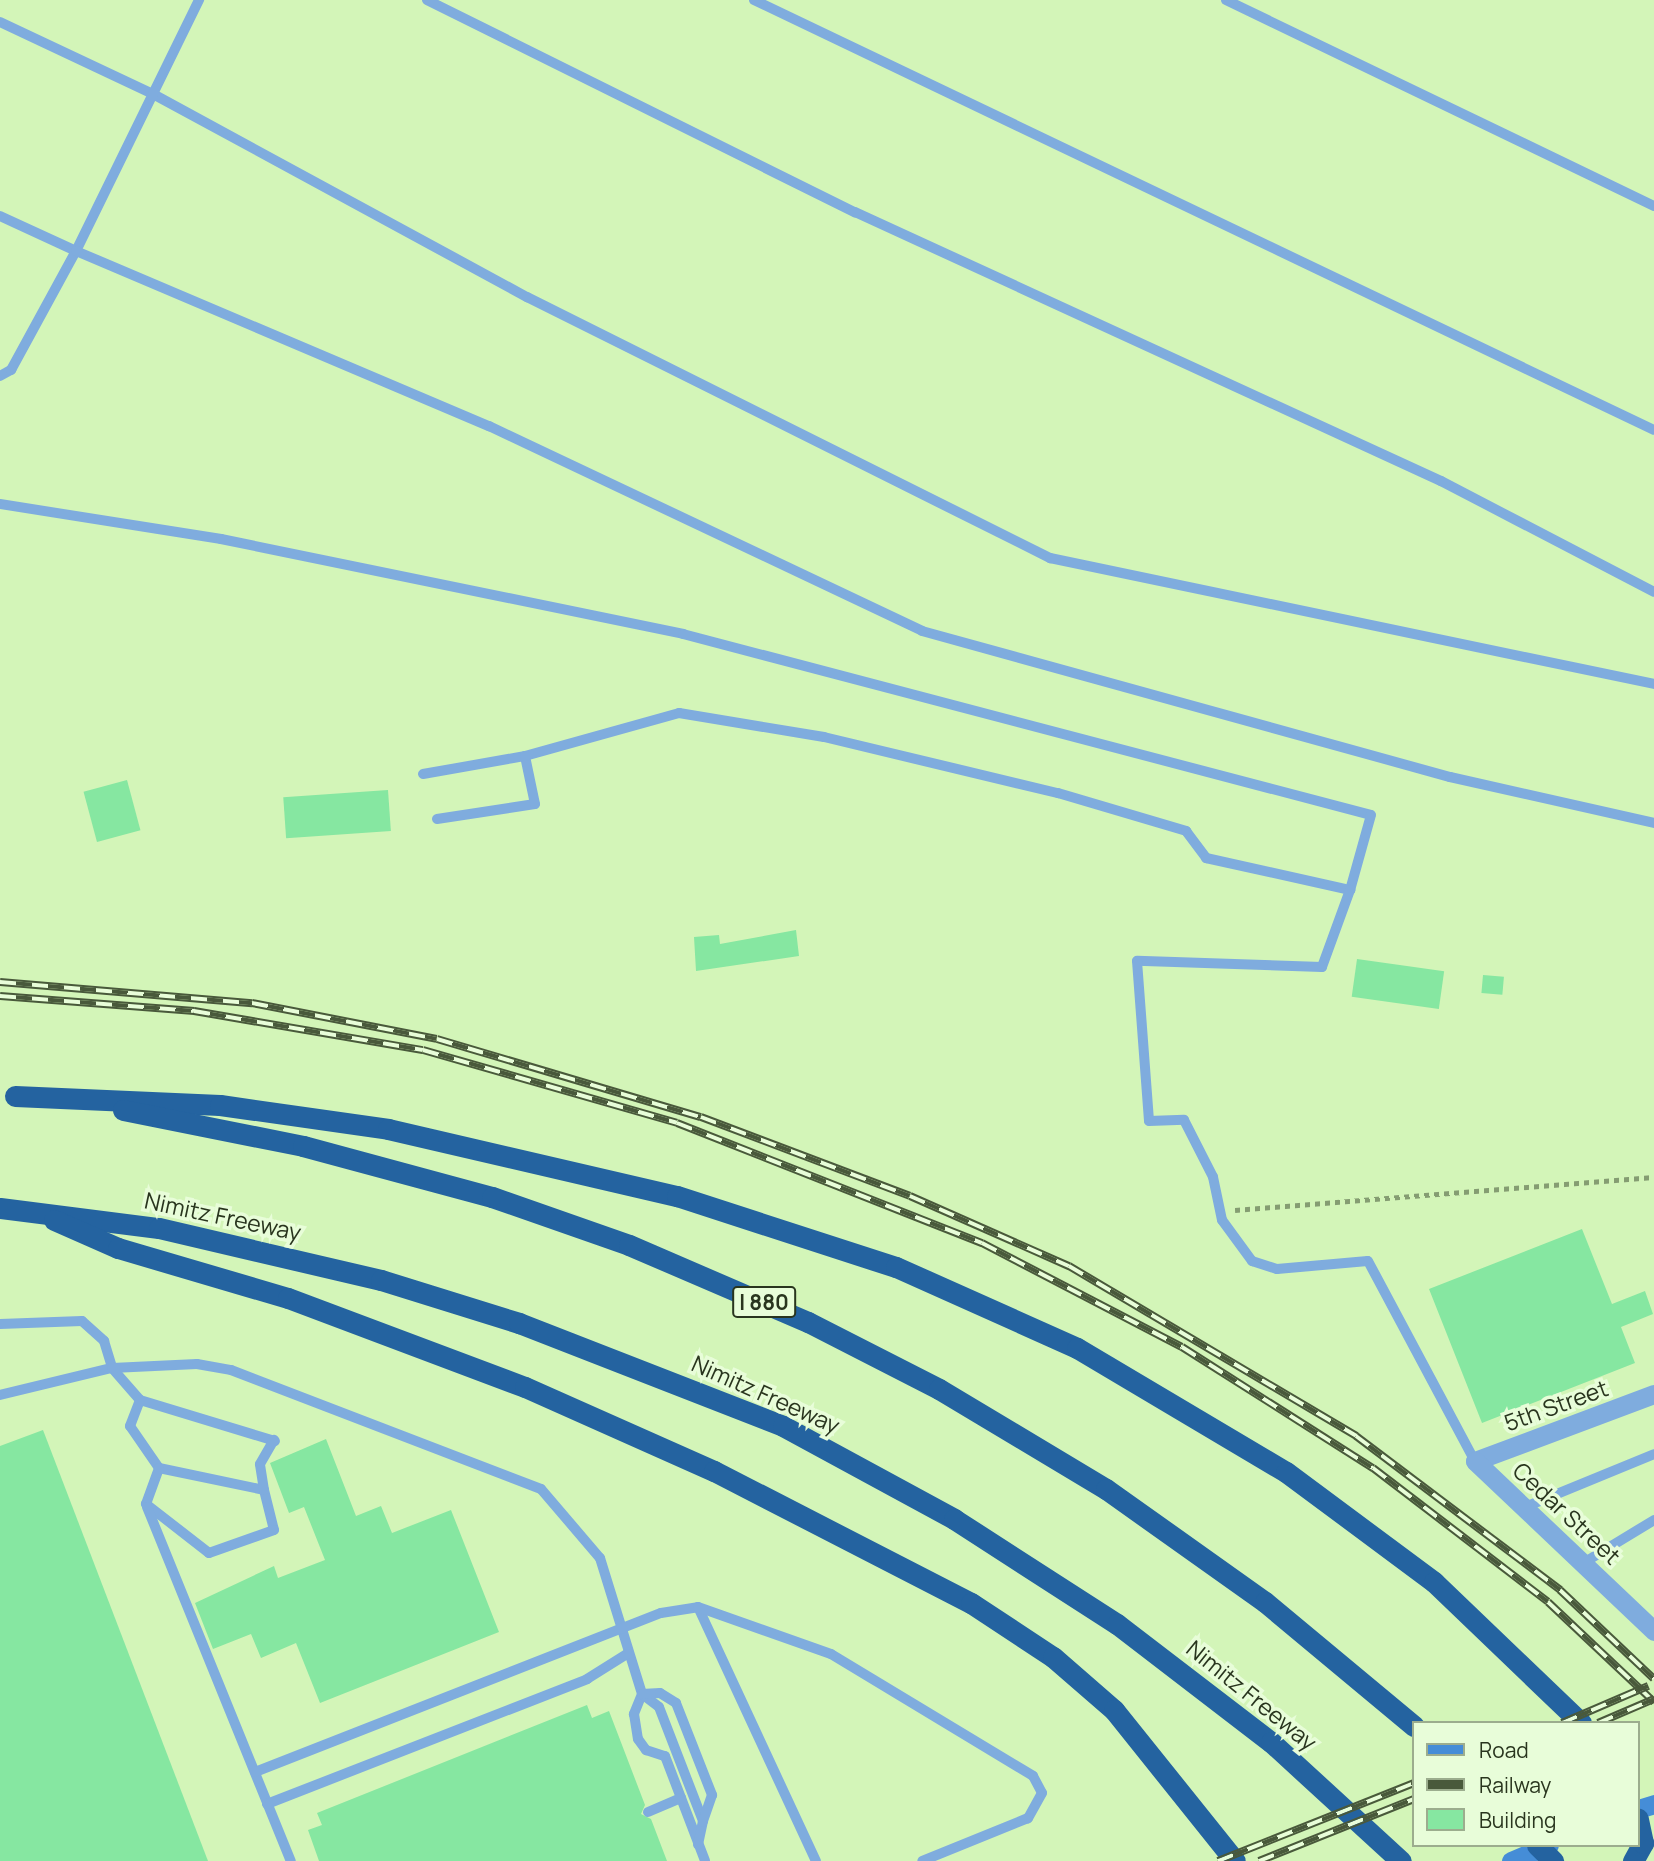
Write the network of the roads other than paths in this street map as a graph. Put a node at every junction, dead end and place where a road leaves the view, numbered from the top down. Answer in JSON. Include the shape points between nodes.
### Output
{"nodes":[{"id":1,"x":199,"y":0,"type":"edge"},
{"id":2,"x":427,"y":0,"type":"edge"},
{"id":3,"x":754,"y":0,"type":"edge"},
{"id":4,"x":1226,"y":0,"type":"edge"},
{"id":5,"x":0,"y":22,"type":"edge"},
{"id":6,"x":153,"y":94,"type":"junction"},
{"id":7,"x":1654,"y":206,"type":"edge"},
{"id":8,"x":0,"y":216,"type":"edge"},
{"id":9,"x":76,"y":251,"type":"junction"},
{"id":10,"x":0,"y":376,"type":"edge"},
{"id":11,"x":1654,"y":430,"type":"edge"},
{"id":12,"x":0,"y":504,"type":"edge"},
{"id":13,"x":1654,"y":592,"type":"edge"},
{"id":14,"x":1654,"y":684,"type":"edge"},
{"id":15,"x":525,"y":756,"type":"junction"},
{"id":16,"x":423,"y":774,"type":"dead end"},
{"id":17,"x":437,"y":819,"type":"dead end"},
{"id":18,"x":1654,"y":823,"type":"edge"},
{"id":19,"x":1350,"y":890,"type":"junction"},
{"id":20,"x":8,"y":1095,"type":"edge"},
{"id":21,"x":0,"y":1208,"type":"edge"},
{"id":22,"x":33,"y":1210,"type":"junction"},
{"id":23,"x":0,"y":1324,"type":"edge"},
{"id":24,"x":112,"y":1368,"type":"junction"},
{"id":25,"x":1654,"y":1394,"type":"edge"},
{"id":26,"x":0,"y":1395,"type":"edge"},
{"id":27,"x":140,"y":1400,"type":"junction"},
{"id":28,"x":1654,"y":1454,"type":"edge"},
{"id":29,"x":1475,"y":1461,"type":"junction"},
{"id":30,"x":159,"y":1468,"type":"junction"},
{"id":31,"x":264,"y":1490,"type":"junction"},
{"id":32,"x":146,"y":1504,"type":"junction"},
{"id":33,"x":1525,"y":1507,"type":"junction"},
{"id":34,"x":1654,"y":1520,"type":"edge"},
{"id":35,"x":1584,"y":1562,"type":"junction"},
{"id":36,"x":698,"y":1607,"type":"junction"},
{"id":37,"x":1654,"y":1631,"type":"edge"},
{"id":38,"x":621,"y":1633,"type":"junction"},
{"id":39,"x":627,"y":1654,"type":"junction"},
{"id":40,"x":642,"y":1694,"type":"junction"},
{"id":41,"x":1579,"y":1721,"type":"edge"},
{"id":42,"x":1412,"y":1724,"type":"edge"},
{"id":43,"x":255,"y":1772,"type":"junction"},
{"id":44,"x":681,"y":1798,"type":"junction"},
{"id":45,"x":268,"y":1804,"type":"junction"},
{"id":46,"x":648,"y":1812,"type":"dead end"},
{"id":47,"x":703,"y":1821,"type":"junction"},
{"id":48,"x":1640,"y":1829,"type":"edge"},
{"id":49,"x":698,"y":1844,"type":"junction"},
{"id":50,"x":1540,"y":1847,"type":"edge"},
{"id":51,"x":1544,"y":1847,"type":"edge"},
{"id":52,"x":291,"y":1861,"type":"edge"},
{"id":53,"x":705,"y":1861,"type":"edge"},
{"id":54,"x":816,"y":1861,"type":"edge"},
{"id":55,"x":922,"y":1861,"type":"edge"},
{"id":56,"x":1236,"y":1861,"type":"edge"},
{"id":57,"x":1401,"y":1861,"type":"edge"},
{"id":58,"x":1511,"y":1861,"type":"edge"},
{"id":59,"x":1553,"y":1861,"type":"edge"},
{"id":60,"x":1633,"y":1861,"type":"edge"}],
"edges":[{"from":1,"to":6,"type":"lane"},
{"from":2,"to":13,"type":"lane","via":[[855,212],[1441,481]]},
{"from":3,"to":11,"type":"lane"},
{"from":4,"to":7,"type":"lane"},
{"from":5,"to":6,"type":"lane"},
{"from":6,"to":9,"type":"lane"},
{"from":6,"to":14,"type":"lane","via":[[527,297],[1050,558]]},
{"from":8,"to":9,"type":"lane"},
{"from":9,"to":10,"type":"lane","via":[[11,370]]},
{"from":9,"to":18,"type":"lane","via":[[489,426],[922,631],[1450,777]]},
{"from":12,"to":19,"type":"lane","via":[[221,539],[361,573],[669,631],[1371,815]]},
{"from":15,"to":16,"type":"lane"},
{"from":15,"to":17,"type":"lane","via":[[535,804]]},
{"from":15,"to":19,"type":"lane","via":[[679,713],[824,737],[1058,793],[1186,831],[1206,858]]},
{"from":19,"to":29,"type":"lane","via":[[1322,967],[1138,961],[1149,1121],[1184,1119],[1213,1177],[1216,1199],[1233,1241],[1252,1261],[1277,1269],[1368,1261]]},
{"from":20,"to":41,"type":"highway","via":[[220,1105],[388,1129],[677,1195],[873,1257],[1077,1348],[1265,1457],[1434,1582]]},
{"from":20,"to":42,"type":"highway","number":"I 880","via":[[220,1128],[398,1170],[584,1228],[764,1302],[939,1389],[1106,1489],[1265,1602]]},
{"from":21,"to":22,"type":"highway","name":"Nimitz Freeway"},
{"from":22,"to":56,"type":"highway","via":[[118,1248],[288,1298],[525,1387],[714,1471],[971,1604],[1054,1657],[1114,1710]]},
{"from":22,"to":57,"type":"highway","name":"Nimitz Freeway","via":[[159,1228],[381,1280],[552,1335],[783,1426],[922,1500],[1077,1596],[1234,1712]]},
{"from":23,"to":24,"type":"lane","via":[[82,1321],[104,1341]]},
{"from":24,"to":26,"type":"lane"},
{"from":24,"to":27,"type":"lane"},
{"from":24,"to":38,"type":"lane","via":[[163,1361],[231,1370],[541,1489],[600,1558]]},
{"from":25,"to":29,"type":"street","name":"5th Street"},
{"from":27,"to":30,"type":"lane","via":[[130,1426]]},
{"from":27,"to":31,"type":"lane","via":[[274,1440],[260,1464]]},
{"from":28,"to":33,"type":"lane"},
{"from":29,"to":33,"type":"street","name":"Cedar Street"},
{"from":30,"to":31,"type":"lane"},
{"from":30,"to":32,"type":"lane"},
{"from":31,"to":32,"type":"lane","via":[[274,1530],[209,1553]]},
{"from":32,"to":43,"type":"lane"},
{"from":33,"to":35,"type":"street","name":"Cedar Street"},
{"from":34,"to":35,"type":"lane"},
{"from":35,"to":37,"type":"street","name":"Cedar Street"},
{"from":36,"to":38,"type":"lane","via":[[661,1613]]},
{"from":36,"to":54,"type":"lane"},
{"from":36,"to":55,"type":"lane","via":[[831,1654],[1032,1776],[1042,1793],[1028,1818]]},
{"from":38,"to":39,"type":"lane"},
{"from":38,"to":43,"type":"lane","via":[[594,1639]]},
{"from":39,"to":40,"type":"lane"},
{"from":39,"to":45,"type":"lane","via":[[587,1679]]},
{"from":40,"to":44,"type":"lane","via":[[635,1714],[638,1739],[646,1750],[665,1756]]},
{"from":40,"to":47,"type":"lane","via":[[659,1707]]},
{"from":40,"to":47,"type":"lane","via":[[660,1693],[676,1703],[712,1795]]},
{"from":43,"to":45,"type":"lane"},
{"from":44,"to":46,"type":"lane"},
{"from":44,"to":49,"type":"lane"},
{"from":45,"to":52,"type":"lane"},
{"from":47,"to":49,"type":"lane"},
{"from":48,"to":60,"type":"highway","via":[[1643,1843]]},
{"from":49,"to":53,"type":"lane"},
{"from":50,"to":59,"type":"highway"},
{"from":51,"to":58,"type":"main road"}]}
